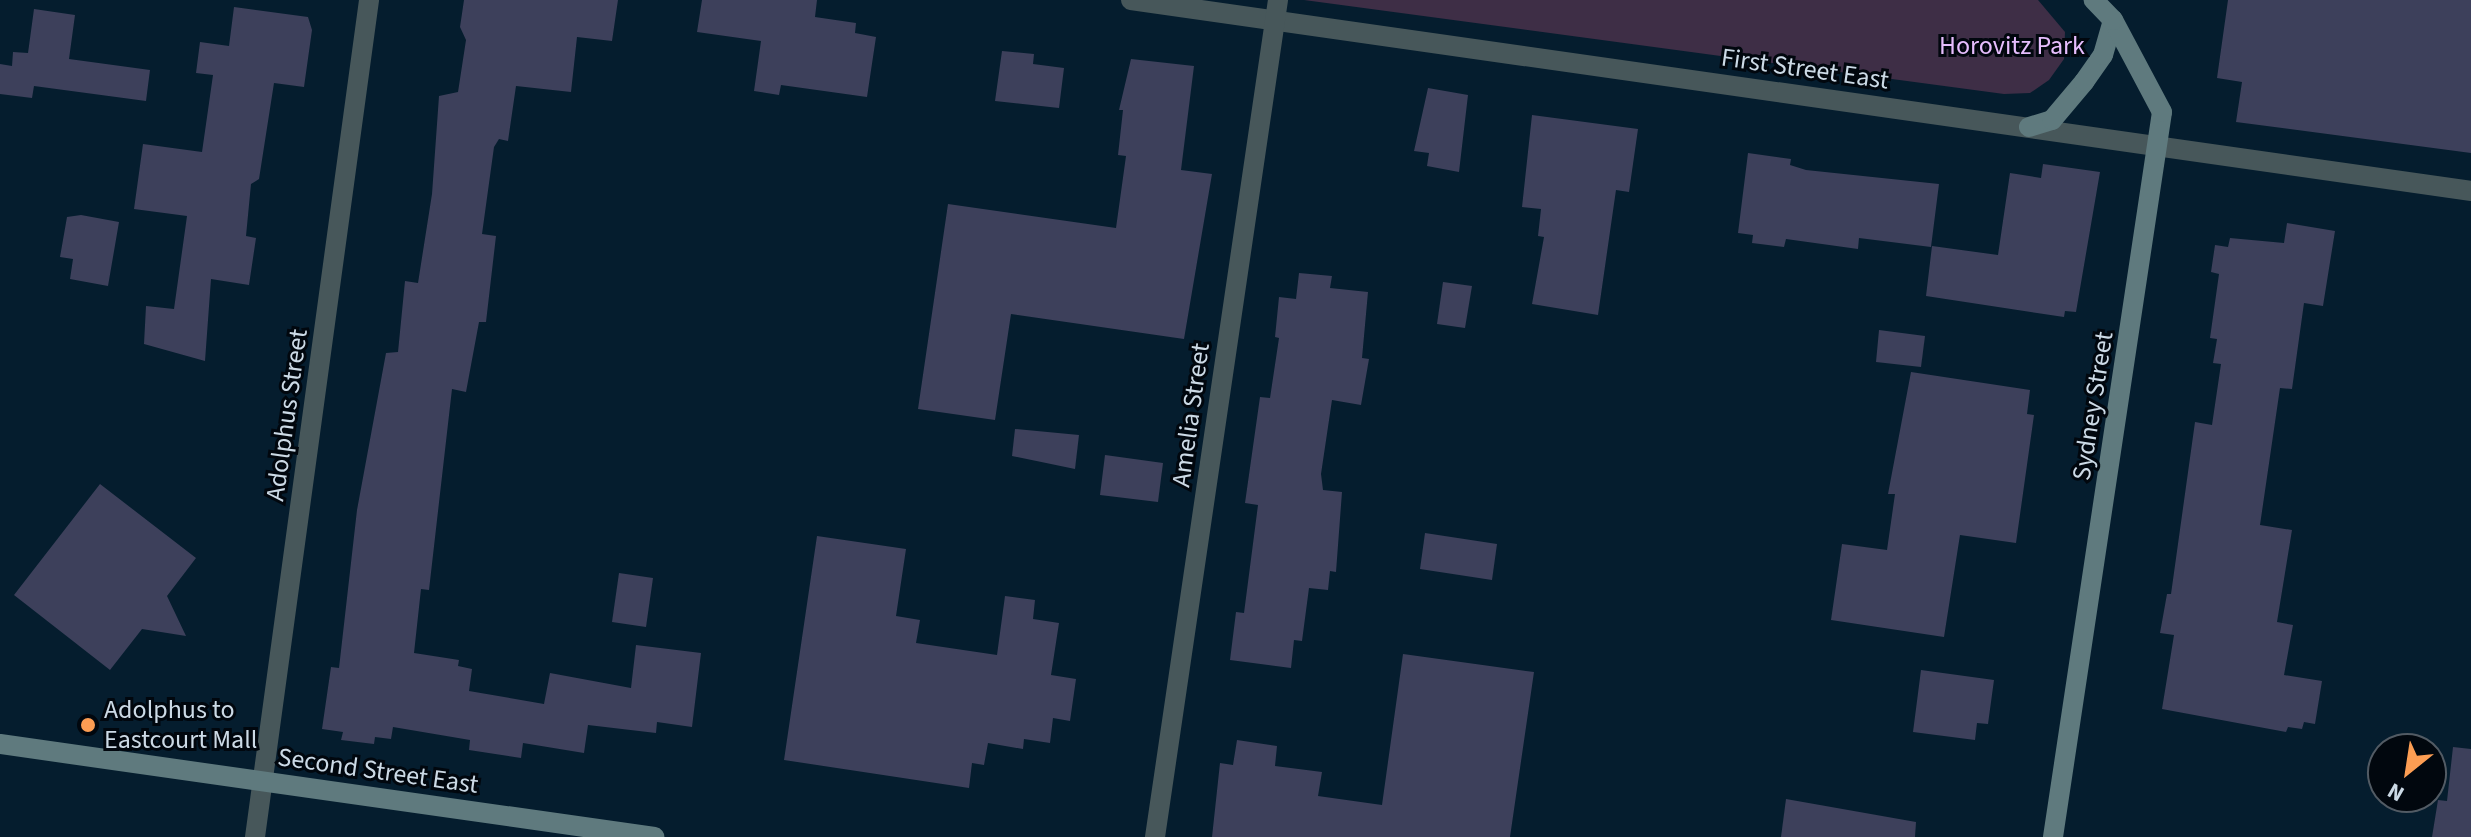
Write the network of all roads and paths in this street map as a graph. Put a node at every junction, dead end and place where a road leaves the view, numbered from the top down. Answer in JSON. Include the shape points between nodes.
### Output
{"nodes":[{"id":1,"x":369,"y":0,"type":"edge"},
{"id":2,"x":1131,"y":0,"type":"edge"},
{"id":3,"x":2094,"y":0,"type":"edge"},
{"id":4,"x":1277,"y":10,"type":"edge"},
{"id":5,"x":2113,"y":20,"type":"junction"},
{"id":6,"x":2029,"y":127,"type":"junction"},
{"id":7,"x":2158,"y":145,"type":"junction"},
{"id":8,"x":2471,"y":191,"type":"edge"},
{"id":9,"x":0,"y":744,"type":"edge"},
{"id":10,"x":262,"y":781,"type":"junction"},
{"id":11,"x":255,"y":837,"type":"edge"},
{"id":12,"x":654,"y":837,"type":"edge"},
{"id":13,"x":1155,"y":837,"type":"edge"},
{"id":14,"x":2053,"y":837,"type":"edge"}],
"edges":[{"from":1,"to":10,"type":"street","name":"Adolphus Street"},
{"from":2,"to":4,"type":"street","name":"First Street East"},
{"from":3,"to":5,"type":"street","name":"Sydney Street"},
{"from":4,"to":6,"type":"street","name":"First Street East"},
{"from":4,"to":13,"type":"street","name":"Amelia Street"},
{"from":5,"to":6,"type":"street","via":[[2103,55],[2084,82],[2052,120]]},
{"from":5,"to":7,"type":"street","name":"Sydney Street","via":[[2162,112]]},
{"from":6,"to":7,"type":"street","name":"First Street East"},
{"from":7,"to":8,"type":"street","name":"First Street East"},
{"from":7,"to":14,"type":"street","name":"Sydney Street"},
{"from":9,"to":10,"type":"street","name":"Second Street East"},
{"from":10,"to":11,"type":"street","name":"Adolphus Street"},
{"from":10,"to":12,"type":"street","name":"Second Street East"}]}
